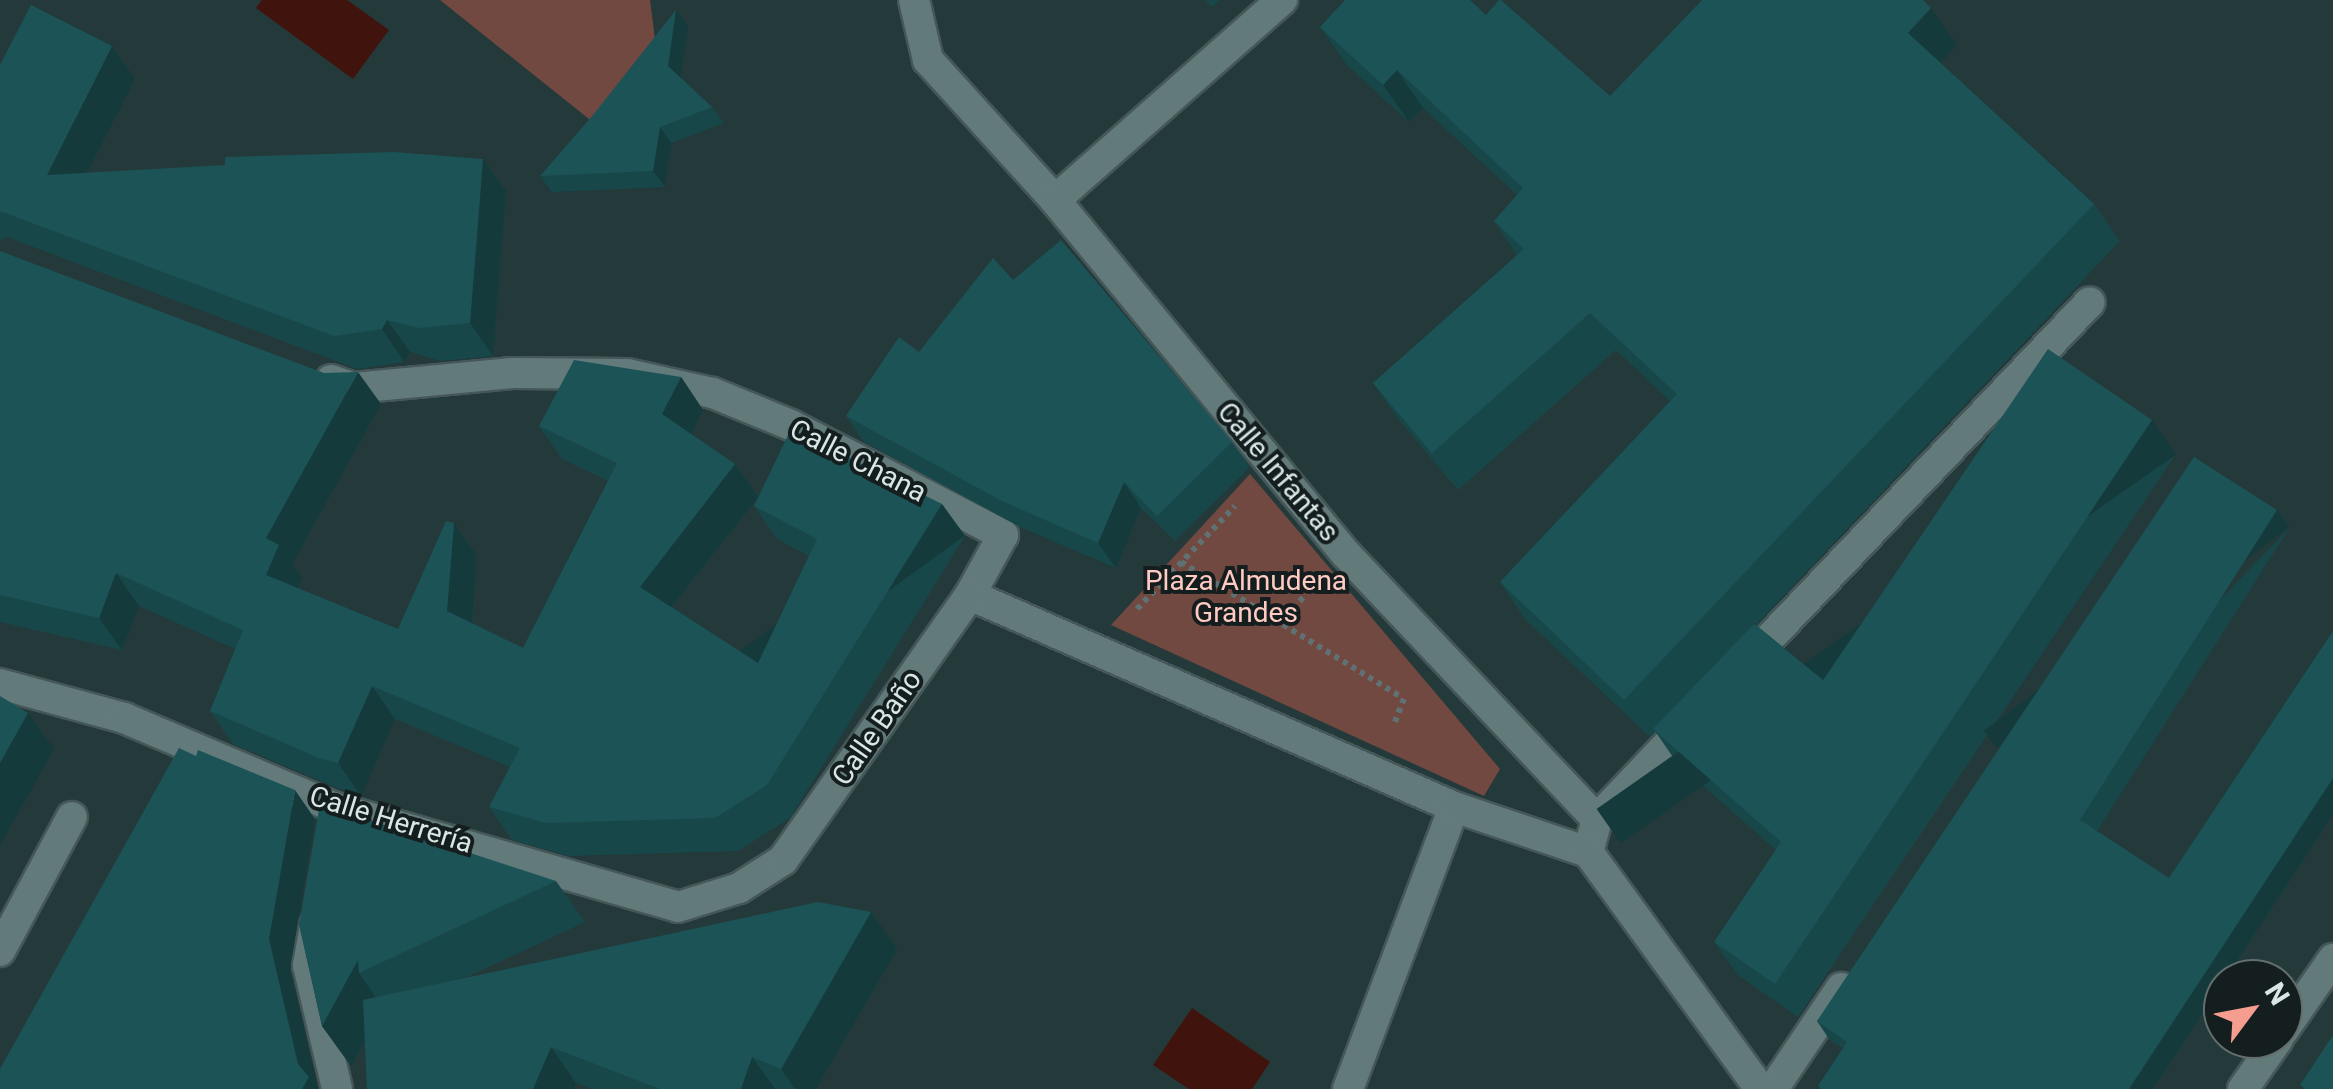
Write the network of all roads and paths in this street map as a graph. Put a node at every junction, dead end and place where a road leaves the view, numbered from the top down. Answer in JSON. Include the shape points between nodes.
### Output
{"nodes":[{"id":1,"x":914,"y":0,"type":"edge"},
{"id":2,"x":1282,"y":0,"type":"edge"},
{"id":3,"x":1055,"y":200,"type":"junction"},
{"id":4,"x":2090,"y":302,"type":"dead end"},
{"id":5,"x":298,"y":367,"type":"edge"},
{"id":6,"x":1272,"y":467,"type":"junction"},
{"id":7,"x":1180,"y":562,"type":"junction"},
{"id":8,"x":970,"y":595,"type":"junction"},
{"id":9,"x":1098,"y":650,"type":"junction"},
{"id":10,"x":0,"y":684,"type":"edge"},
{"id":11,"x":1473,"y":695,"type":"junction"},
{"id":12,"x":1454,"y":807,"type":"junction"},
{"id":13,"x":336,"y":808,"type":"junction"},
{"id":14,"x":72,"y":816,"type":"dead end"},
{"id":15,"x":1597,"y":819,"type":"junction"},
{"id":16,"x":329,"y":848,"type":"edge"},
{"id":17,"x":1588,"y":852,"type":"junction"},
{"id":18,"x":783,"y":860,"type":"joint"},
{"id":19,"x":322,"y":886,"type":"edge"},
{"id":20,"x":0,"y":951,"type":"edge"},
{"id":21,"x":1860,"y":959,"type":"edge"},
{"id":22,"x":2333,"y":959,"type":"edge"},
{"id":23,"x":2303,"y":1002,"type":"edge"},
{"id":24,"x":2264,"y":1059,"type":"edge"},
{"id":25,"x":338,"y":1089,"type":"edge"},
{"id":26,"x":1348,"y":1089,"type":"edge"},
{"id":27,"x":1760,"y":1089,"type":"edge"},
{"id":28,"x":1773,"y":1089,"type":"edge"},
{"id":29,"x":2243,"y":1089,"type":"edge"}],
"edges":[{"from":1,"to":3,"type":"street","name":"Calle Infantas","via":[[928,60]]},
{"from":2,"to":3,"type":"street"},
{"from":3,"to":6,"type":"street","name":"Calle Infantas"},
{"from":4,"to":15,"type":"street"},
{"from":5,"to":8,"type":"street","name":"Calle Chana","via":[[354,388],[512,373],[627,374],[712,394],[790,425],[1003,535]]},
{"from":6,"to":7,"type":"path"},
{"from":6,"to":11,"type":"street","name":"Calle Infantas"},
{"from":7,"to":9,"type":"path"},
{"from":7,"to":11,"type":"path","via":[[1444,723]]},
{"from":8,"to":9,"type":"street"},
{"from":8,"to":18,"type":"street","name":"Calle Baño"},
{"from":9,"to":12,"type":"street"},
{"from":10,"to":13,"type":"street","name":"Calle Herrería","via":[[124,718]]},
{"from":11,"to":15,"type":"street","name":"Calle Infantas"},
{"from":12,"to":17,"type":"street"},
{"from":12,"to":26,"type":"street"},
{"from":13,"to":16,"type":"street"},
{"from":13,"to":18,"type":"street","name":"Calle Herrería","via":[[678,907],[739,888]]},
{"from":14,"to":20,"type":"street"},
{"from":15,"to":17,"type":"street"},
{"from":17,"to":27,"type":"street"},
{"from":19,"to":25,"type":"street","via":[[308,964]]},
{"from":21,"to":28,"type":"street"},
{"from":22,"to":23,"type":"street"},
{"from":24,"to":29,"type":"street"}]}
